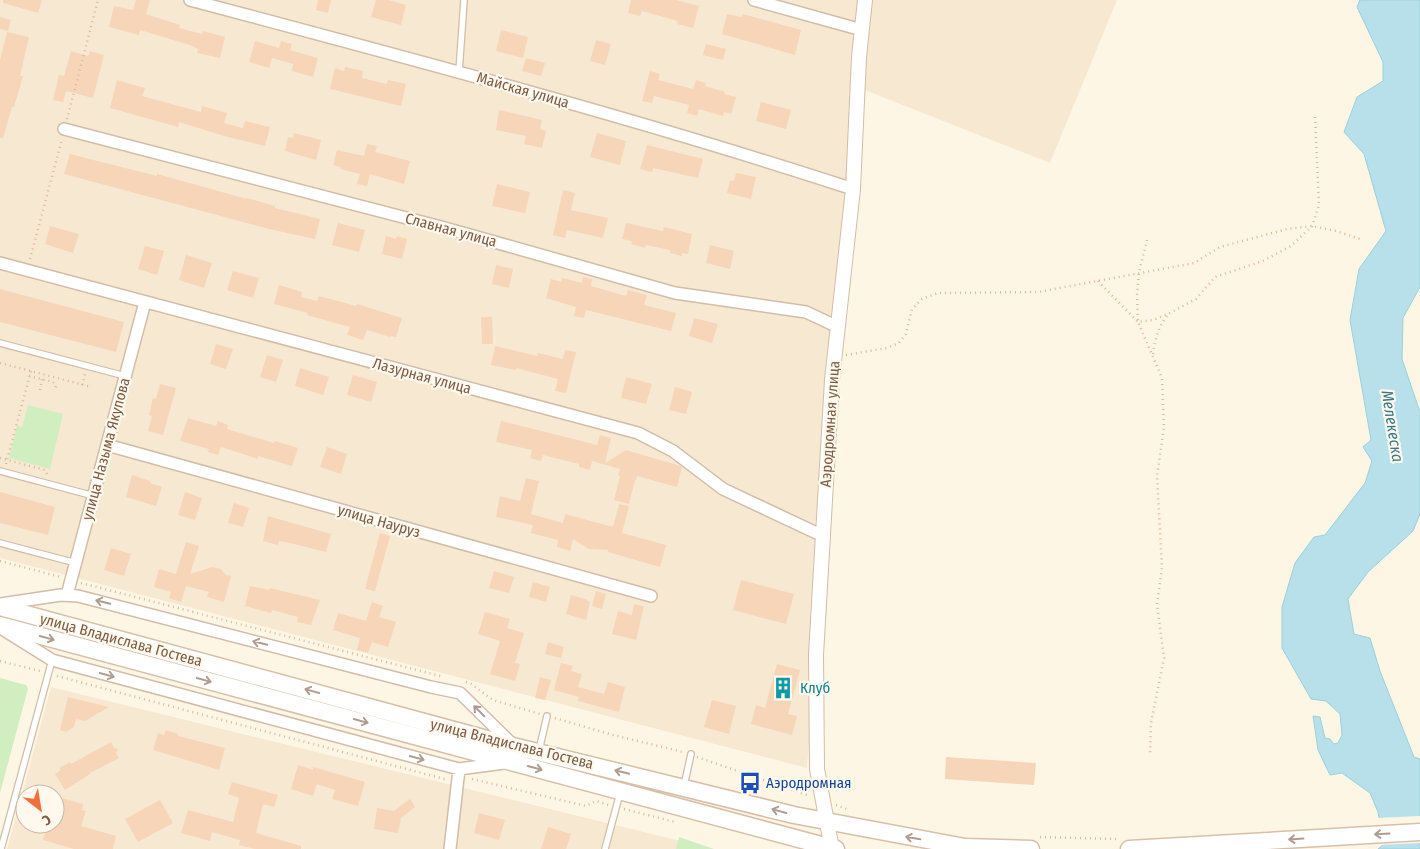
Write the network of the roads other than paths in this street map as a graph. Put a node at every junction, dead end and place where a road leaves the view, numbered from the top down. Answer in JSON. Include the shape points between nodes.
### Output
{"nodes":[{"id":1,"x":190,"y":0,"type":"edge"},
{"id":2,"x":464,"y":0,"type":"edge"},
{"id":3,"x":754,"y":0,"type":"edge"},
{"id":4,"x":864,"y":0,"type":"edge"},
{"id":5,"x":862,"y":30,"type":"junction"},
{"id":6,"x":459,"y":72,"type":"junction"},
{"id":7,"x":64,"y":129,"type":"dead end"},
{"id":8,"x":853,"y":189,"type":"junction"},
{"id":9,"x":0,"y":263,"type":"edge"},
{"id":10,"x":145,"y":302,"type":"junction"},
{"id":11,"x":838,"y":327,"type":"junction"},
{"id":12,"x":0,"y":343,"type":"edge"},
{"id":13,"x":125,"y":376,"type":"junction"},
{"id":14,"x":107,"y":445,"type":"junction"},
{"id":15,"x":2,"y":472,"type":"edge"},
{"id":16,"x":94,"y":496,"type":"junction"},
{"id":17,"x":823,"y":536,"type":"junction"},
{"id":18,"x":0,"y":543,"type":"edge"},
{"id":19,"x":76,"y":563,"type":"junction"},
{"id":20,"x":67,"y":595,"type":"junction"},
{"id":21,"x":651,"y":596,"type":"dead end"},
{"id":22,"x":0,"y":605,"type":"edge"},
{"id":23,"x":0,"y":626,"type":"edge"},
{"id":24,"x":52,"y":660,"type":"junction"},
{"id":25,"x":546,"y":716,"type":"dead end"},
{"id":26,"x":513,"y":746,"type":"junction"},
{"id":27,"x":539,"y":752,"type":"junction"},
{"id":28,"x":691,"y":754,"type":"dead end"},
{"id":29,"x":513,"y":762,"type":"junction"},
{"id":30,"x":459,"y":769,"type":"junction"},
{"id":31,"x":683,"y":787,"type":"junction"},
{"id":32,"x":620,"y":791,"type":"junction"},
{"id":33,"x":827,"y":823,"type":"junction"},
{"id":34,"x":1420,"y":832,"type":"edge"},
{"id":35,"x":1035,"y":843,"type":"edge"},
{"id":36,"x":1129,"y":844,"type":"edge"},
{"id":37,"x":1,"y":849,"type":"edge"},
{"id":38,"x":450,"y":849,"type":"edge"},
{"id":39,"x":605,"y":849,"type":"edge"},
{"id":40,"x":833,"y":849,"type":"edge"}],
"edges":[{"from":1,"to":6,"type":"street","name":"Майская улица"},
{"from":2,"to":6,"type":"lane"},
{"from":3,"to":5,"type":"street"},
{"from":4,"to":5,"type":"street","name":"Аэродромная улица"},
{"from":5,"to":8,"type":"street","name":"Аэродромная улица"},
{"from":6,"to":8,"type":"street","name":"Майская улица","via":[[756,157]]},
{"from":7,"to":11,"type":"street","name":"Славная улица","via":[[445,228],[675,293],[806,312]]},
{"from":8,"to":11,"type":"street","name":"Аэродромная улица"},
{"from":9,"to":10,"type":"street","name":"Лазурная улица"},
{"from":10,"to":13,"type":"street","name":"улица Назыма Якупова"},
{"from":10,"to":17,"type":"street","name":"Лазурная улица","via":[[638,433],[674,451],[723,489]]},
{"from":11,"to":17,"type":"street","name":"Аэродромная улица"},
{"from":12,"to":13,"type":"lane"},
{"from":13,"to":14,"type":"street","name":"улица Назыма Якупова"},
{"from":14,"to":16,"type":"street","name":"улица Назыма Якупова"},
{"from":14,"to":21,"type":"street","name":"улица Науруз"},
{"from":15,"to":16,"type":"lane"},
{"from":16,"to":19,"type":"street","name":"улица Назыма Якупова"},
{"from":17,"to":33,"type":"street","name":"Аэродромная улица","via":[[816,655],[817,769]]},
{"from":18,"to":19,"type":"lane"},
{"from":19,"to":20,"type":"street","name":"улица Назыма Якупова"},
{"from":20,"to":22,"type":"street"},
{"from":26,"to":20,"type":"street","one_way":true,"via":[[460,693]]},
{"from":26,"to":22,"type":"main road","name":"улица Владислава Гостева","one_way":true},
{"from":23,"to":24,"type":"street"},
{"from":23,"to":29,"type":"main road","name":"улица Владислава Гостева","one_way":true},
{"from":24,"to":30,"type":"street","one_way":true},
{"from":24,"to":37,"type":"lane"},
{"from":25,"to":27,"type":"lane"},
{"from":26,"to":27,"type":"main road","name":"улица Владислава Гостева"},
{"from":31,"to":27,"type":"main road","name":"улица Владислава Гостева","one_way":true},
{"from":28,"to":31,"type":"lane"},
{"from":29,"to":30,"type":"street"},
{"from":29,"to":32,"type":"main road","name":"улица Владислава Гостева","one_way":true},
{"from":30,"to":38,"type":"street"},
{"from":33,"to":31,"type":"main road","name":"улица Владислава Гостева","one_way":true},
{"from":32,"to":39,"type":"lane"},
{"from":32,"to":40,"type":"main road","name":"улица Владислава Гостева"},
{"from":35,"to":33,"type":"main road","name":"улица Владислава Гостева","one_way":true,"via":[[965,847]]},
{"from":33,"to":40,"type":"street","name":"Аэродромная улица"},
{"from":34,"to":36,"type":"main road","one_way":true}]}
